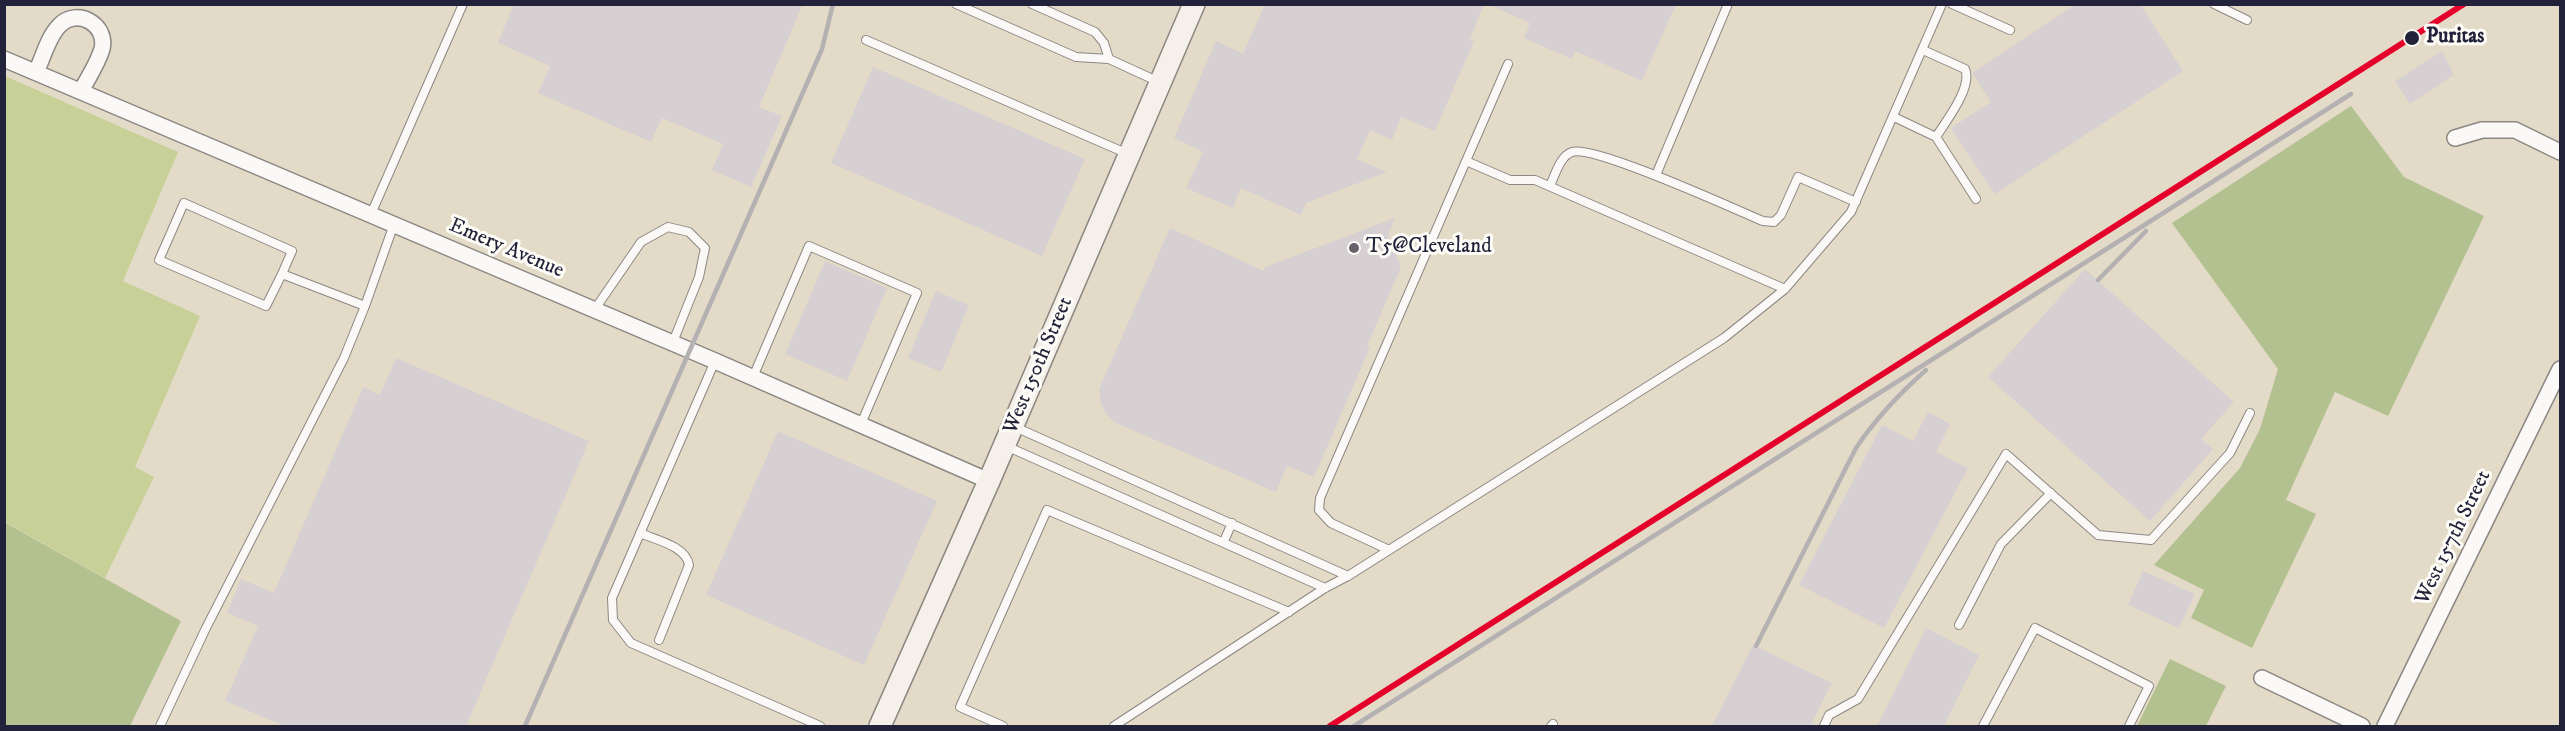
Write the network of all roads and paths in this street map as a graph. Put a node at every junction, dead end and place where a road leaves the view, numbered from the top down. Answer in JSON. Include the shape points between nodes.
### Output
{"nodes":[{"id":1,"x":463,"y":4,"type":"edge"},
{"id":2,"x":956,"y":4,"type":"edge"},
{"id":3,"x":1032,"y":4,"type":"edge"},
{"id":4,"x":1194,"y":4,"type":"edge"},
{"id":5,"x":1728,"y":4,"type":"edge"},
{"id":6,"x":1942,"y":4,"type":"edge"},
{"id":7,"x":1952,"y":4,"type":"edge"},
{"id":8,"x":2214,"y":4,"type":"edge"},
{"id":9,"x":2247,"y":20,"type":"dead end"},
{"id":10,"x":2010,"y":30,"type":"dead end"},
{"id":11,"x":866,"y":40,"type":"dead end"},
{"id":12,"x":1923,"y":50,"type":"junction"},
{"id":13,"x":4,"y":59,"type":"edge"},
{"id":14,"x":1110,"y":59,"type":"junction"},
{"id":15,"x":1508,"y":64,"type":"dead end"},
{"id":16,"x":36,"y":72,"type":"junction"},
{"id":17,"x":1160,"y":83,"type":"junction"},
{"id":18,"x":81,"y":92,"type":"junction"},
{"id":19,"x":1894,"y":117,"type":"junction"},
{"id":20,"x":1936,"y":137,"type":"junction"},
{"id":21,"x":2455,"y":138,"type":"dead end"},
{"id":22,"x":2560,"y":152,"type":"edge"},
{"id":23,"x":1130,"y":155,"type":"junction"},
{"id":24,"x":1466,"y":161,"type":"junction"},
{"id":25,"x":1656,"y":176,"type":"junction"},
{"id":26,"x":1550,"y":186,"type":"junction"},
{"id":27,"x":1976,"y":199,"type":"dead end"},
{"id":28,"x":1856,"y":202,"type":"junction"},
{"id":29,"x":370,"y":214,"type":"junction"},
{"id":30,"x":394,"y":224,"type":"junction"},
{"id":31,"x":282,"y":274,"type":"junction"},
{"id":32,"x":1785,"y":289,"type":"junction"},
{"id":33,"x":365,"y":306,"type":"junction"},
{"id":34,"x":595,"y":309,"type":"junction"},
{"id":35,"x":673,"y":342,"type":"junction"},
{"id":36,"x":715,"y":361,"type":"junction"},
{"id":37,"x":2560,"y":369,"type":"edge"},
{"id":38,"x":753,"y":377,"type":"junction"},
{"id":39,"x":2250,"y":413,"type":"dead end"},
{"id":40,"x":861,"y":424,"type":"junction"},
{"id":41,"x":1009,"y":436,"type":"junction"},
{"id":42,"x":989,"y":481,"type":"junction"},
{"id":43,"x":2051,"y":494,"type":"junction"},
{"id":44,"x":1232,"y":523,"type":"junction"},
{"id":45,"x":640,"y":533,"type":"junction"},
{"id":46,"x":1224,"y":541,"type":"junction"},
{"id":47,"x":1387,"y":549,"type":"junction"},
{"id":48,"x":1348,"y":576,"type":"junction"},
{"id":49,"x":1325,"y":588,"type":"junction"},
{"id":50,"x":1288,"y":612,"type":"junction"},
{"id":51,"x":1959,"y":625,"type":"dead end"},
{"id":52,"x":659,"y":640,"type":"dead end"},
{"id":53,"x":2262,"y":678,"type":"dead end"},
{"id":54,"x":160,"y":726,"type":"edge"},
{"id":55,"x":820,"y":726,"type":"edge"},
{"id":56,"x":880,"y":726,"type":"edge"},
{"id":57,"x":1004,"y":726,"type":"edge"},
{"id":58,"x":1114,"y":726,"type":"edge"},
{"id":59,"x":1824,"y":726,"type":"edge"},
{"id":60,"x":1983,"y":726,"type":"edge"},
{"id":61,"x":2129,"y":726,"type":"edge"},
{"id":62,"x":2362,"y":726,"type":"edge"},
{"id":63,"x":2385,"y":726,"type":"edge"}],
"edges":[{"from":1,"to":29,"type":"lane"},
{"from":2,"to":14,"type":"lane","via":[[1076,57]]},
{"from":3,"to":14,"type":"lane","via":[[1095,32]]},
{"from":4,"to":17,"type":"main road","name":"West 150th Street"},
{"from":5,"to":25,"type":"lane"},
{"from":6,"to":12,"type":"lane"},
{"from":7,"to":10,"type":"lane"},
{"from":8,"to":9,"type":"lane"},
{"from":11,"to":23,"type":"lane"},
{"from":12,"to":19,"type":"lane"},
{"from":12,"to":20,"type":"lane","via":[[1965,69],[1968,80]]},
{"from":13,"to":16,"type":"street","name":"Emery Avenue"},
{"from":14,"to":17,"type":"lane"},
{"from":15,"to":24,"type":"lane"},
{"from":16,"to":18,"type":"street","name":"Emery Avenue"},
{"from":16,"to":18,"type":"street","via":[[58,26],[72,18],[88,20],[100,32],[102,48]]},
{"from":17,"to":23,"type":"main road","name":"West 150th Street"},
{"from":18,"to":29,"type":"street","name":"Emery Avenue"},
{"from":19,"to":20,"type":"lane"},
{"from":19,"to":28,"type":"lane"},
{"from":20,"to":27,"type":"lane"},
{"from":21,"to":22,"type":"street","via":[[2482,130],[2516,130]]},
{"from":23,"to":41,"type":"main road","name":"West 150th Street"},
{"from":24,"to":26,"type":"lane","via":[[1510,180],[1535,180]]},
{"from":24,"to":47,"type":"lane","via":[[1320,498],[1320,510],[1330,523]]},
{"from":25,"to":26,"type":"lane","via":[[1592,153],[1575,151],[1563,159]]},
{"from":25,"to":28,"type":"lane","via":[[1763,221],[1774,222],[1781,215],[1798,177]]},
{"from":26,"to":32,"type":"lane"},
{"from":28,"to":32,"type":"lane","via":[[1837,231]]},
{"from":29,"to":30,"type":"street","name":"Emery Avenue"},
{"from":30,"to":33,"type":"lane"},
{"from":30,"to":34,"type":"street","name":"Emery Avenue"},
{"from":31,"to":31,"type":"lane","via":[[266,306],[159,260],[184,202],[292,251]]},
{"from":31,"to":33,"type":"lane"},
{"from":32,"to":47,"type":"lane","via":[[1715,344]]},
{"from":33,"to":54,"type":"lane","via":[[344,357]]},
{"from":34,"to":35,"type":"street","name":"Emery Avenue"},
{"from":34,"to":35,"type":"lane","via":[[640,242],[668,227],[689,232],[705,248],[699,277]]},
{"from":35,"to":36,"type":"street","name":"Emery Avenue"},
{"from":36,"to":38,"type":"street","name":"Emery Avenue"},
{"from":36,"to":45,"type":"lane"},
{"from":37,"to":63,"type":"street","name":"West 157th Street"},
{"from":38,"to":40,"type":"street","name":"Emery Avenue"},
{"from":38,"to":40,"type":"lane","via":[[809,246],[906,288],[916,293]]},
{"from":39,"to":43,"type":"lane","via":[[2230,453],[2151,540],[2098,535]]},
{"from":40,"to":42,"type":"street","name":"Emery Avenue"},
{"from":41,"to":42,"type":"main road","name":"West 150th Street"},
{"from":41,"to":44,"type":"lane"},
{"from":41,"to":46,"type":"lane"},
{"from":42,"to":56,"type":"main road","name":"West 150th Street"},
{"from":43,"to":51,"type":"lane","via":[[2001,544]]},
{"from":43,"to":59,"type":"lane","via":[[2006,454],[1858,699],[1829,715]]},
{"from":44,"to":46,"type":"lane"},
{"from":44,"to":48,"type":"lane"},
{"from":45,"to":52,"type":"lane","via":[[681,551],[688,559]]},
{"from":45,"to":55,"type":"lane","via":[[612,598],[613,620],[631,643]]},
{"from":46,"to":49,"type":"lane"},
{"from":47,"to":48,"type":"lane"},
{"from":48,"to":49,"type":"lane"},
{"from":49,"to":50,"type":"lane"},
{"from":50,"to":57,"type":"lane","via":[[1047,510],[960,707]]},
{"from":50,"to":58,"type":"lane"},
{"from":53,"to":62,"type":"street"},
{"from":60,"to":61,"type":"lane","via":[[2035,628],[2149,686]]}]}
